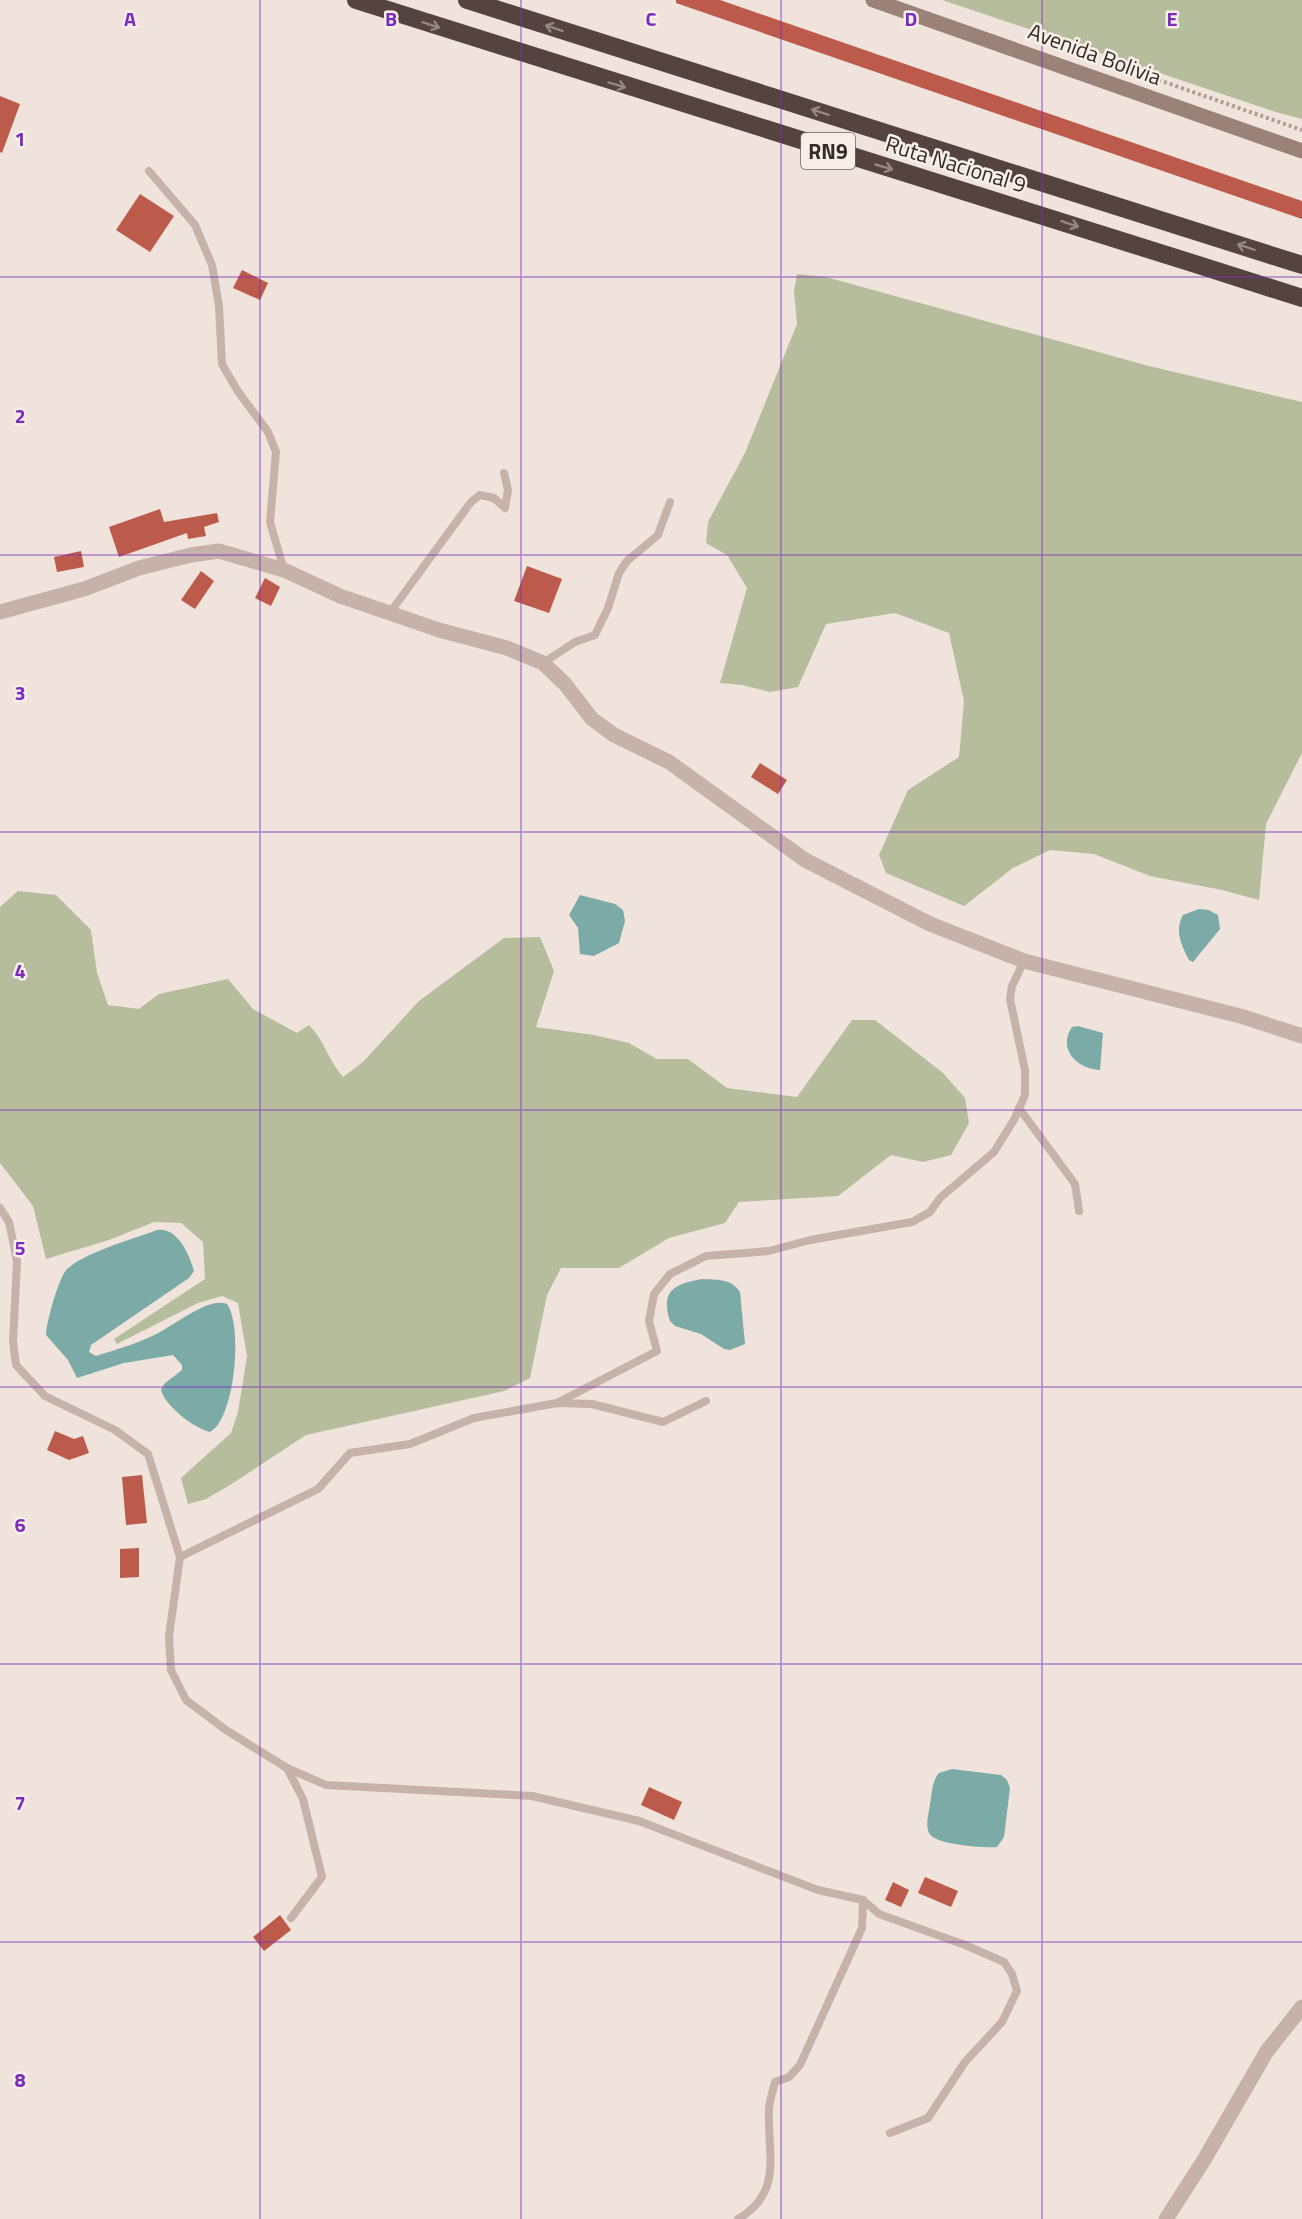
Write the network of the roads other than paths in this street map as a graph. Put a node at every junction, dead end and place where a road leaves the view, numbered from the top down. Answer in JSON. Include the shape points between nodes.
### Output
{"nodes":[{"id":1,"x":356,"y":0,"type":"edge"},
{"id":2,"x":467,"y":0,"type":"edge"},
{"id":3,"x":873,"y":0,"type":"edge"},
{"id":4,"x":1302,"y":151,"type":"edge"},
{"id":5,"x":148,"y":171,"type":"dead end"},
{"id":6,"x":1302,"y":265,"type":"edge"},
{"id":7,"x":1302,"y":298,"type":"edge"},
{"id":8,"x":504,"y":473,"type":"dead end"},
{"id":9,"x":670,"y":502,"type":"dead end"},
{"id":10,"x":284,"y":570,"type":"junction"},
{"id":11,"x":0,"y":612,"type":"edge"},
{"id":12,"x":389,"y":614,"type":"junction"},
{"id":13,"x":543,"y":663,"type":"junction"},
{"id":14,"x":1024,"y":961,"type":"junction"},
{"id":15,"x":1302,"y":1036,"type":"edge"},
{"id":16,"x":1019,"y":1108,"type":"junction"},
{"id":17,"x":0,"y":1208,"type":"edge"},
{"id":18,"x":1079,"y":1211,"type":"dead end"},
{"id":19,"x":705,"y":1401,"type":"dead end"},
{"id":20,"x":557,"y":1403,"type":"junction"},
{"id":21,"x":180,"y":1557,"type":"junction"},
{"id":22,"x":287,"y":1768,"type":"junction"},
{"id":23,"x":863,"y":1900,"type":"junction"},
{"id":24,"x":291,"y":1918,"type":"dead end"},
{"id":25,"x":1302,"y":2007,"type":"edge"},
{"id":26,"x":890,"y":2133,"type":"dead end"},
{"id":27,"x":738,"y":2219,"type":"edge"},
{"id":28,"x":1166,"y":2219,"type":"edge"}],
"edges":[{"from":1,"to":7,"type":"highway","name":"Ruta Nacional 9","number":"RN9","one_way":true},
{"from":6,"to":2,"type":"highway","name":"Ruta Nacional 9","number":"RN9","one_way":true},
{"from":3,"to":4,"type":"street","name":"Avenida Bolivia"},
{"from":5,"to":10,"type":"lane","via":[[195,225],[212,265],[222,364],[268,432],[276,452],[270,522]]},
{"from":8,"to":12,"type":"lane","via":[[508,490],[505,508],[494,498],[480,495],[471,502]]},
{"from":9,"to":13,"type":"lane","via":[[658,535],[627,561],[619,573],[595,635],[575,642]]},
{"from":10,"to":11,"type":"street","via":[[219,551],[191,555]]},
{"from":10,"to":12,"type":"street","via":[[340,597]]},
{"from":12,"to":13,"type":"street","via":[[507,648]]},
{"from":13,"to":14,"type":"street","via":[[592,719],[614,735],[669,762],[805,860],[930,924]]},
{"from":14,"to":15,"type":"street","via":[[1244,1017]]},
{"from":14,"to":16,"type":"lane","via":[[1010,999],[1025,1070],[1025,1095]]},
{"from":16,"to":18,"type":"lane","via":[[1075,1184]]},
{"from":16,"to":20,"type":"lane","via":[[994,1152],[940,1198],[930,1212],[912,1222],[769,1251],[706,1257],[670,1274],[654,1294],[649,1321],[657,1351]]},
{"from":17,"to":21,"type":"lane","via":[[9,1222],[17,1261],[16,1365],[45,1396],[115,1430],[148,1454]]},
{"from":19,"to":20,"type":"lane","via":[[663,1422],[592,1404]]},
{"from":20,"to":21,"type":"lane","via":[[474,1418],[410,1444],[350,1453],[318,1489]]},
{"from":21,"to":22,"type":"lane","via":[[169,1636],[171,1670],[186,1700]]},
{"from":22,"to":23,"type":"lane","via":[[326,1785],[532,1796],[639,1821],[818,1890]]},
{"from":22,"to":24,"type":"lane","via":[[303,1798],[322,1877]]},
{"from":23,"to":26,"type":"lane","via":[[879,1914],[1004,1962],[1017,1990],[1002,2022],[965,2062],[928,2118]]},
{"from":23,"to":27,"type":"lane","via":[[862,1928],[800,2065],[789,2077],[775,2082],[769,2108],[770,2176],[755,2209]]},
{"from":25,"to":28,"type":"street","via":[[1267,2051]]}]}
